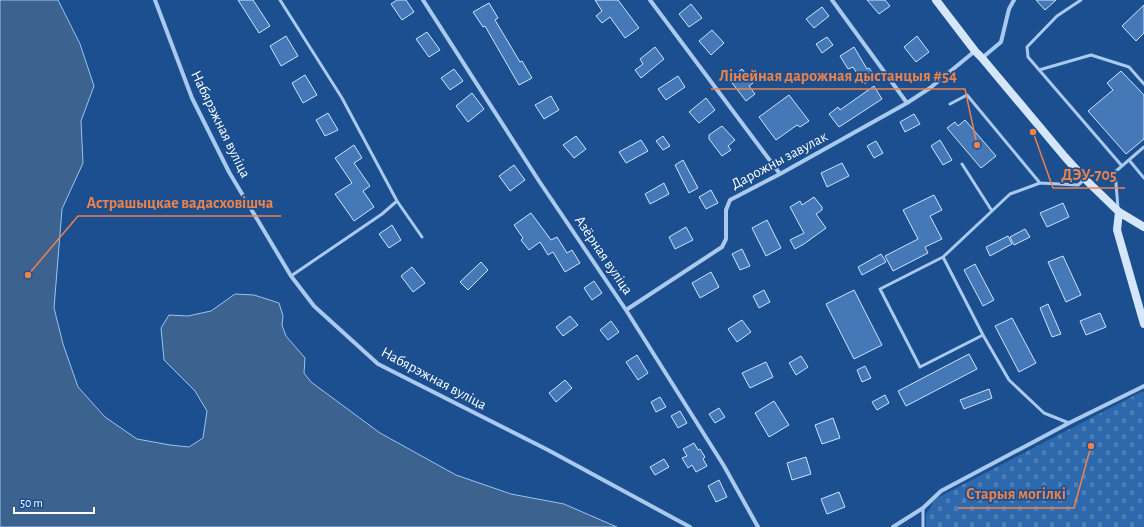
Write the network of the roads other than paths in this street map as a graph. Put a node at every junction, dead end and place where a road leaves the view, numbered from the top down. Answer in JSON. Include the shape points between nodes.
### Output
{"nodes":[{"id":1,"x":155,"y":0,"type":"edge"},
{"id":2,"x":280,"y":0,"type":"edge"},
{"id":3,"x":423,"y":0,"type":"edge"},
{"id":4,"x":650,"y":0,"type":"edge"},
{"id":5,"x":832,"y":0,"type":"edge"},
{"id":6,"x":936,"y":0,"type":"edge"},
{"id":7,"x":1014,"y":0,"type":"edge"},
{"id":8,"x":1081,"y":0,"type":"edge"},
{"id":9,"x":975,"y":51,"type":"junction"},
{"id":10,"x":982,"y":58,"type":"junction"},
{"id":11,"x":1039,"y":70,"type":"junction"},
{"id":12,"x":1144,"y":84,"type":"edge"},
{"id":13,"x":907,"y":103,"type":"junction"},
{"id":14,"x":950,"y":104,"type":"dead end"},
{"id":15,"x":1144,"y":147,"type":"edge"},
{"id":16,"x":1129,"y":160,"type":"junction"},
{"id":17,"x":962,"y":164,"type":"dead end"},
{"id":18,"x":1122,"y":166,"type":"junction"},
{"id":19,"x":780,"y":174,"type":"junction"},
{"id":20,"x":1144,"y":178,"type":"edge"},
{"id":21,"x":1085,"y":179,"type":"junction"},
{"id":22,"x":1040,"y":183,"type":"junction"},
{"id":23,"x":397,"y":201,"type":"junction"},
{"id":24,"x":992,"y":211,"type":"junction"},
{"id":25,"x":1119,"y":212,"type":"junction"},
{"id":26,"x":1144,"y":227,"type":"edge"},
{"id":27,"x":422,"y":237,"type":"dead end"},
{"id":28,"x":943,"y":257,"type":"junction"},
{"id":29,"x":291,"y":276,"type":"junction"},
{"id":30,"x":626,"y":310,"type":"junction"},
{"id":31,"x":1144,"y":324,"type":"edge"},
{"id":32,"x":983,"y":334,"type":"junction"},
{"id":33,"x":1144,"y":386,"type":"edge"},
{"id":34,"x":1069,"y":423,"type":"junction"},
{"id":35,"x":923,"y":508,"type":"junction"},
{"id":36,"x":690,"y":527,"type":"edge"},
{"id":37,"x":758,"y":527,"type":"edge"},
{"id":38,"x":893,"y":527,"type":"edge"},
{"id":39,"x":923,"y":527,"type":"edge"}],
"edges":[{"from":1,"to":29,"type":"street","name":"Набярэжная вуліца","via":[[192,98],[229,172]]},
{"from":2,"to":23,"type":"lane","via":[[342,98]]},
{"from":3,"to":30,"type":"street","name":"Азёрная вуліца","via":[[539,181]]},
{"from":4,"to":19,"type":"street"},
{"from":5,"to":13,"type":"street"},
{"from":6,"to":9,"type":"street"},
{"from":7,"to":10,"type":"street","via":[[1009,8],[1001,42]]},
{"from":8,"to":11,"type":"lane","via":[[1056,16],[1028,47],[1028,57]]},
{"from":9,"to":10,"type":"street"},
{"from":9,"to":13,"type":"street","name":"Дарожны завулак","via":[[930,88]]},
{"from":10,"to":21,"type":"street"},
{"from":11,"to":12,"type":"lane","via":[[1091,55],[1129,67]]},
{"from":11,"to":18,"type":"lane"},
{"from":13,"to":19,"type":"street","name":"Дарожны завулак"},
{"from":14,"to":22,"type":"lane","via":[[967,95]]},
{"from":15,"to":16,"type":"lane"},
{"from":16,"to":18,"type":"lane"},
{"from":16,"to":20,"type":"lane"},
{"from":17,"to":24,"type":"lane"},
{"from":18,"to":25,"type":"lane","via":[[1115,172]]},
{"from":19,"to":30,"type":"street","name":"Дарожны завулак","via":[[730,200],[726,210],[726,238],[722,248]]},
{"from":21,"to":22,"type":"lane","via":[[1078,185]]},
{"from":21,"to":25,"type":"street"},
{"from":22,"to":24,"type":"lane","via":[[1010,194]]},
{"from":23,"to":27,"type":"lane"},
{"from":23,"to":29,"type":"lane"},
{"from":24,"to":28,"type":"lane"},
{"from":25,"to":26,"type":"street"},
{"from":25,"to":31,"type":"street","via":[[1116,230]]},
{"from":28,"to":32,"type":"lane"},
{"from":28,"to":32,"type":"lane","via":[[880,289],[920,366]]},
{"from":29,"to":36,"type":"street","name":"Набярэжная вуліца","via":[[314,306],[378,364],[548,450]]},
{"from":30,"to":37,"type":"street","name":"Азёрная вуліца","via":[[724,466]]},
{"from":32,"to":34,"type":"lane","via":[[1009,380],[1044,413]]},
{"from":33,"to":34,"type":"street"},
{"from":34,"to":35,"type":"street","via":[[941,491]]},
{"from":35,"to":38,"type":"street"},
{"from":35,"to":39,"type":"lane"}]}
